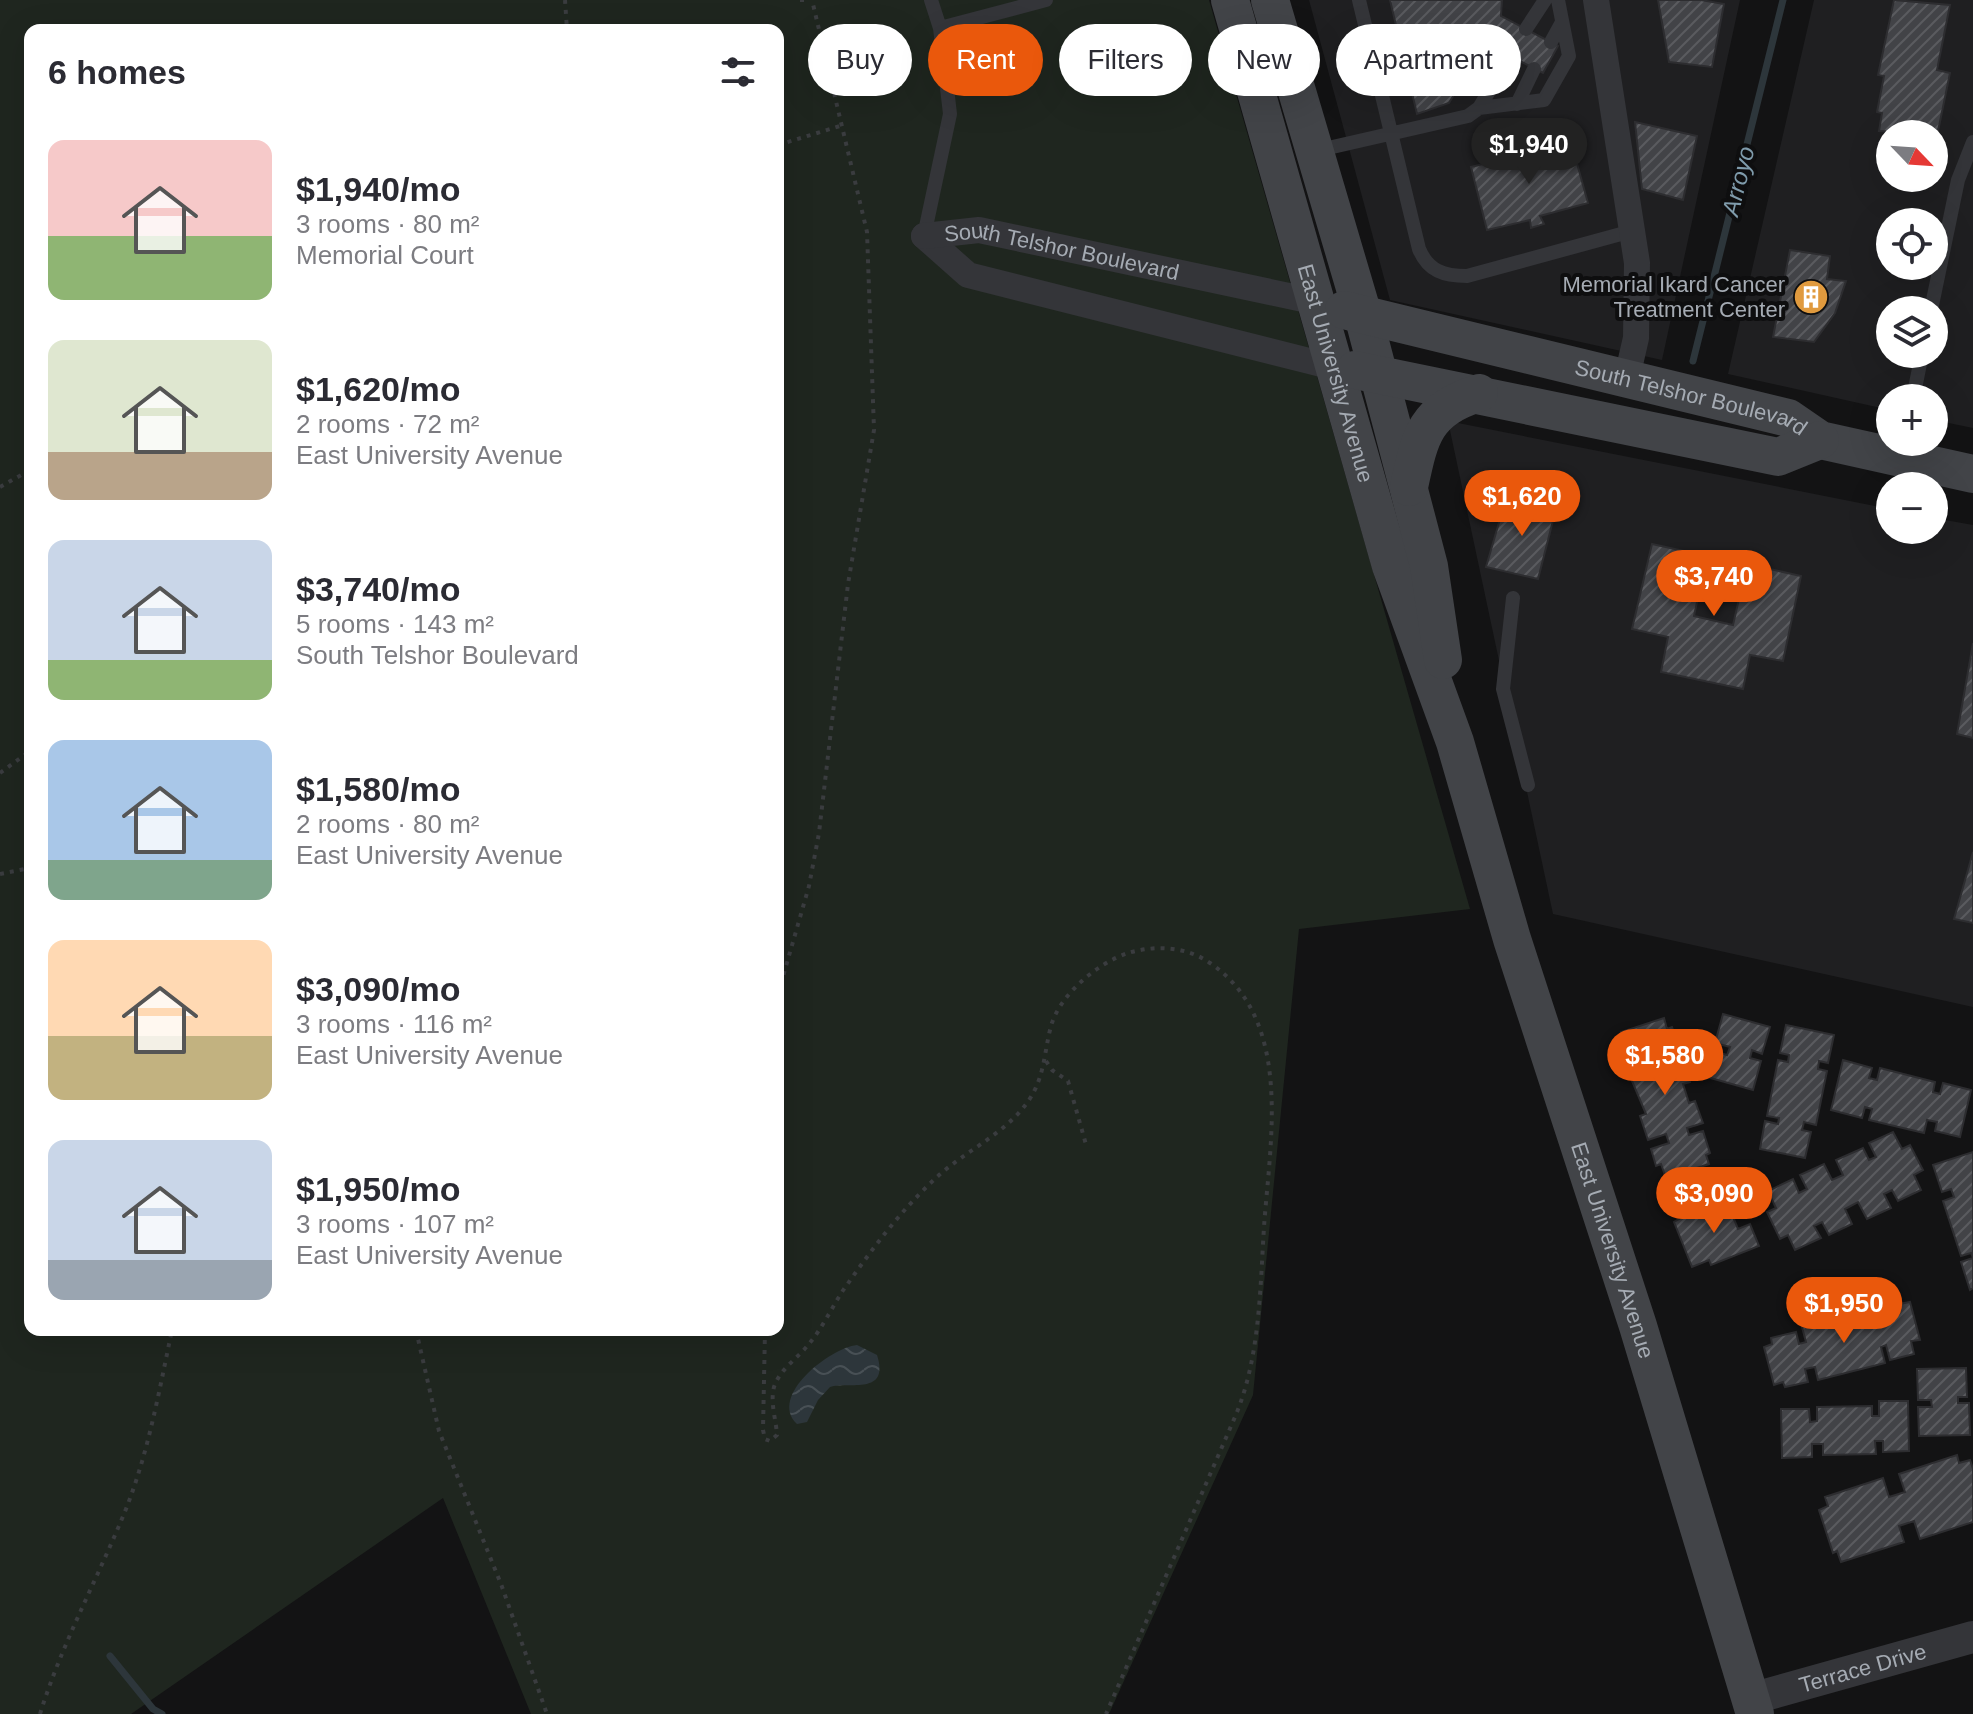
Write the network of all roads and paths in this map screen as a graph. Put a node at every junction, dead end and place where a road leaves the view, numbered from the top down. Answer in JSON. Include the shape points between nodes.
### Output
{"nodes":[{"id":1,"x":565,"y":0,"type":"edge"},
{"id":2,"x":800,"y":0,"type":"edge"},
{"id":3,"x":810,"y":0,"type":"edge"},
{"id":4,"x":931,"y":0,"type":"edge"},
{"id":5,"x":1230,"y":0,"type":"edge"},
{"id":6,"x":1270,"y":0,"type":"edge"},
{"id":7,"x":1359,"y":0,"type":"edge"},
{"id":8,"x":1545,"y":0,"type":"edge"},
{"id":9,"x":1558,"y":0,"type":"edge"},
{"id":10,"x":1596,"y":0,"type":"edge"},
{"id":11,"x":1037,"y":1,"type":"edge"},
{"id":12,"x":1562,"y":22,"type":"junction"},
{"id":13,"x":567,"y":24,"type":"edge"},
{"id":14,"x":939,"y":24,"type":"edge"},
{"id":15,"x":954,"y":24,"type":"edge"},
{"id":16,"x":1526,"y":29,"type":"dead end"},
{"id":17,"x":1551,"y":42,"type":"dead end"},
{"id":18,"x":1534,"y":69,"type":"dead end"},
{"id":19,"x":948,"y":96,"type":"edge"},
{"id":20,"x":1486,"y":96,"type":"edge"},
{"id":21,"x":1517,"y":104,"type":"junction"},
{"id":22,"x":1479,"y":108,"type":"junction"},
{"id":23,"x":840,"y":126,"type":"junction"},
{"id":24,"x":1391,"y":134,"type":"junction"},
{"id":25,"x":1973,"y":142,"type":"edge"},
{"id":26,"x":784,"y":143,"type":"edge"},
{"id":27,"x":1315,"y":151,"type":"junction"},
{"id":28,"x":1632,"y":231,"type":"junction"},
{"id":29,"x":924,"y":236,"type":"junction"},
{"id":30,"x":1934,"y":296,"type":"edge"},
{"id":31,"x":1317,"y":302,"type":"junction"},
{"id":32,"x":1363,"y":315,"type":"junction"},
{"id":33,"x":1337,"y":368,"type":"junction"},
{"id":34,"x":1376,"y":373,"type":"junction"},
{"id":35,"x":1627,"y":377,"type":"junction"},
{"id":36,"x":1479,"y":393,"type":"junction"},
{"id":37,"x":1820,"y":440,"type":"junction"},
{"id":38,"x":24,"y":473,"type":"edge"},
{"id":39,"x":1973,"y":474,"type":"edge"},
{"id":40,"x":0,"y":487,"type":"edge"},
{"id":41,"x":1408,"y":490,"type":"junction"},
{"id":42,"x":1513,"y":598,"type":"dead end"},
{"id":43,"x":1455,"y":742,"type":"junction"},
{"id":44,"x":24,"y":755,"type":"edge"},
{"id":45,"x":0,"y":773,"type":"edge"},
{"id":46,"x":1528,"y":785,"type":"dead end"},
{"id":47,"x":24,"y":869,"type":"edge"},
{"id":48,"x":0,"y":874,"type":"edge"},
{"id":49,"x":784,"y":973,"type":"edge"},
{"id":50,"x":1046,"y":1061,"type":"junction"},
{"id":51,"x":1087,"y":1148,"type":"dead end"},
{"id":52,"x":171,"y":1336,"type":"edge"},
{"id":53,"x":417,"y":1336,"type":"edge"},
{"id":54,"x":765,"y":1336,"type":"edge"},
{"id":55,"x":1973,"y":1637,"type":"edge"},
{"id":56,"x":1753,"y":1706,"type":"edge"},
{"id":57,"x":40,"y":1714,"type":"edge"},
{"id":58,"x":547,"y":1714,"type":"edge"},
{"id":59,"x":1106,"y":1714,"type":"edge"}],
"edges":[{"from":1,"to":13,"type":"path"},
{"from":2,"to":3,"type":"path"},
{"from":3,"to":23,"type":"path"},
{"from":4,"to":14,"type":"lane"},
{"from":5,"to":31,"type":"main road","name":"East University Avenue"},
{"from":6,"to":27,"type":"main road","name":"East University Avenue"},
{"from":7,"to":24,"type":"lane"},
{"from":8,"to":16,"type":"lane"},
{"from":9,"to":12,"type":"lane"},
{"from":10,"to":28,"type":"street"},
{"from":11,"to":15,"type":"lane"},
{"from":12,"to":17,"type":"lane"},
{"from":12,"to":21,"type":"lane","via":[[1569,56],[1544,100]]},
{"from":18,"to":21,"type":"lane"},
{"from":19,"to":29,"type":"lane","via":[[950,114]]},
{"from":20,"to":22,"type":"lane"},
{"from":21,"to":22,"type":"lane"},
{"from":22,"to":24,"type":"lane","via":[[1468,116]]},
{"from":23,"to":26,"type":"path"},
{"from":23,"to":49,"type":"path","via":[[867,232],[874,430],[848,584],[819,833]]},
{"from":24,"to":27,"type":"lane"},
{"from":24,"to":28,"type":"lane","via":[[1419,249],[1427,265],[1442,273],[1467,276]]},
{"from":25,"to":30,"type":"lane","via":[[1958,180]]},
{"from":27,"to":32,"type":"main road","name":"East University Avenue"},
{"from":28,"to":35,"type":"street","via":[[1636,338]]},
{"from":29,"to":31,"type":"street","name":"South Telshor Boulevard","via":[[979,230]]},
{"from":29,"to":33,"type":"street","name":"South Telshor Boulevard","via":[[968,275]]},
{"from":31,"to":32,"type":"main road","name":"South Telshor Boulevard"},
{"from":31,"to":33,"type":"main road","name":"East University Avenue"},
{"from":32,"to":34,"type":"main road","name":"East University Avenue"},
{"from":32,"to":35,"type":"main road","name":"South Telshor Boulevard"},
{"from":33,"to":34,"type":"main road","name":"South Telshor Boulevard"},
{"from":33,"to":43,"type":"main road","name":"East University Avenue","via":[[1391,566]]},
{"from":34,"to":36,"type":"main road","name":"South Telshor Boulevard"},
{"from":34,"to":41,"type":"main road","name":"East University Avenue"},
{"from":35,"to":37,"type":"main road","name":"South Telshor Boulevard","via":[[1788,418]]},
{"from":36,"to":37,"type":"main road","name":"South Telshor Boulevard","via":[[1778,457]]},
{"from":36,"to":41,"type":"main road","via":[[1453,401],[1429,420]]},
{"from":37,"to":39,"type":"main road","name":"South Telshor Boulevard"},
{"from":38,"to":40,"type":"path"},
{"from":41,"to":43,"type":"main road","name":"East University Avenue","via":[[1429,566]]},
{"from":42,"to":46,"type":"lane","via":[[1503,689]]},
{"from":43,"to":56,"type":"main road","name":"East University Avenue"},
{"from":44,"to":45,"type":"path"},
{"from":47,"to":48,"type":"path"},
{"from":50,"to":51,"type":"path","via":[[1068,1081]]},
{"from":50,"to":54,"type":"path","via":[[1028,1102],[909,1206],[873,1249],[809,1345],[786,1368],[775,1386],[777,1435],[770,1441],[763,1430]]},
{"from":50,"to":59,"type":"path","via":[[1054,1016],[1091,975],[1116,958],[1160,948],[1204,958],[1241,990],[1263,1035],[1269,1069],[1268,1171],[1248,1384]]},
{"from":52,"to":57,"type":"path","via":[[146,1453]]},
{"from":53,"to":58,"type":"path","via":[[439,1431]]},
{"from":55,"to":56,"type":"street","name":"Terrace Drive"}]}
